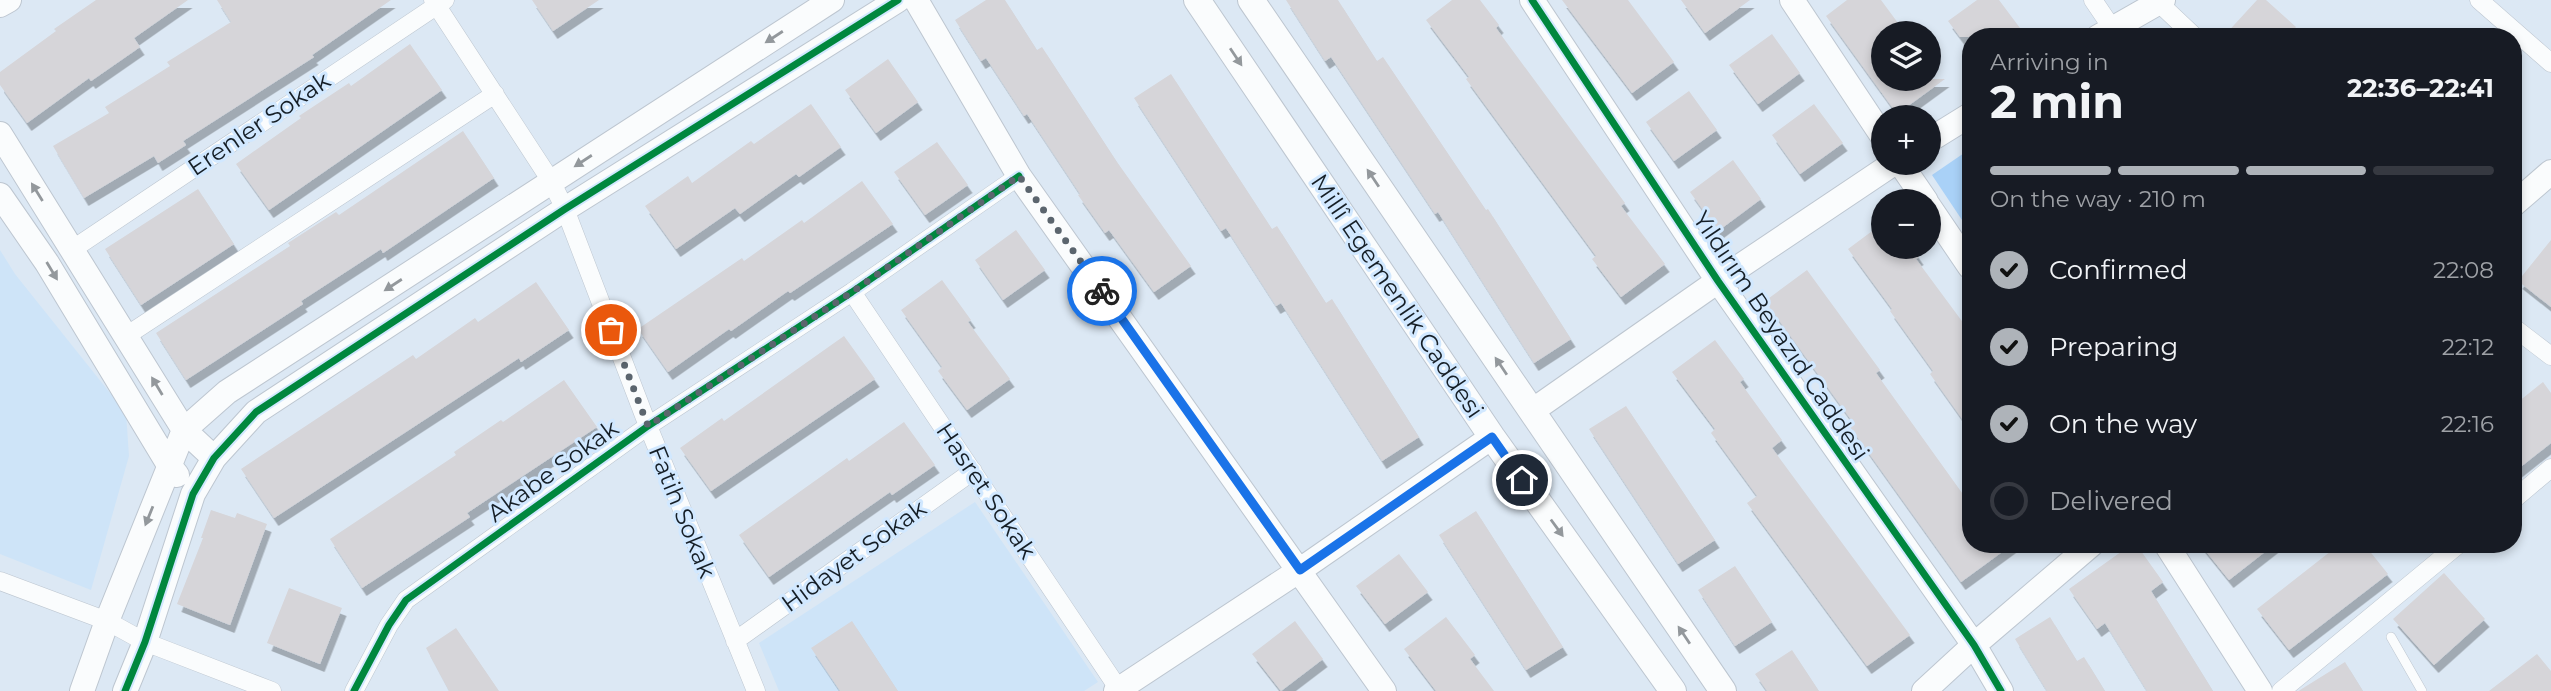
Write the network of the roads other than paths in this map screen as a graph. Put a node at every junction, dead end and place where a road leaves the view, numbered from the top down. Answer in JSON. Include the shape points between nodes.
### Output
{"nodes":[{"id":1,"x":9,"y":0,"type":"edge"},
{"id":2,"x":832,"y":0,"type":"edge"},
{"id":3,"x":898,"y":0,"type":"edge"},
{"id":4,"x":916,"y":0,"type":"edge"},
{"id":5,"x":1198,"y":0,"type":"edge"},
{"id":6,"x":1251,"y":0,"type":"edge"},
{"id":7,"x":1532,"y":0,"type":"edge"},
{"id":8,"x":1792,"y":0,"type":"edge"},
{"id":9,"x":2093,"y":0,"type":"edge"},
{"id":10,"x":2479,"y":0,"type":"edge"},
{"id":11,"x":2161,"y":1,"type":"edge"},
{"id":12,"x":438,"y":2,"type":"edge"},
{"id":13,"x":0,"y":5,"type":"edge"},
{"id":14,"x":2103,"y":28,"type":"edge"},
{"id":15,"x":2114,"y":28,"type":"edge"},
{"id":16,"x":2186,"y":28,"type":"edge"},
{"id":17,"x":2511,"y":28,"type":"edge"},
{"id":18,"x":2522,"y":38,"type":"edge"},
{"id":19,"x":2551,"y":63,"type":"edge"},
{"id":20,"x":495,"y":94,"type":"junction"},
{"id":21,"x":1871,"y":119,"type":"edge"},
{"id":22,"x":1962,"y":121,"type":"edge"},
{"id":23,"x":1941,"y":133,"type":"edge"},
{"id":24,"x":0,"y":134,"type":"edge"},
{"id":25,"x":2551,"y":172,"type":"edge"},
{"id":26,"x":1876,"y":175,"type":"edge"},
{"id":27,"x":1019,"y":176,"type":"junction"},
{"id":28,"x":551,"y":181,"type":"junction"},
{"id":29,"x":0,"y":195,"type":"edge"},
{"id":30,"x":2522,"y":197,"type":"edge"},
{"id":31,"x":565,"y":209,"type":"junction"},
{"id":32,"x":1941,"y":224,"type":"edge"},
{"id":33,"x":73,"y":249,"type":"junction"},
{"id":34,"x":1962,"y":255,"type":"edge"},
{"id":35,"x":1718,"y":281,"type":"junction"},
{"id":36,"x":852,"y":292,"type":"junction"},
{"id":37,"x":2522,"y":334,"type":"edge"},
{"id":38,"x":126,"y":336,"type":"junction"},
{"id":39,"x":2551,"y":356,"type":"edge"},
{"id":40,"x":1532,"y":411,"type":"junction"},
{"id":41,"x":648,"y":426,"type":"junction"},
{"id":42,"x":184,"y":430,"type":"junction"},
{"id":43,"x":1492,"y":437,"type":"junction"},
{"id":44,"x":214,"y":458,"type":"junction"},
{"id":45,"x":169,"y":465,"type":"junction"},
{"id":46,"x":2551,"y":468,"type":"edge"},
{"id":47,"x":972,"y":471,"type":"junction"},
{"id":48,"x":2522,"y":492,"type":"edge"},
{"id":49,"x":193,"y":494,"type":"junction"},
{"id":50,"x":2081,"y":553,"type":"edge"},
{"id":51,"x":2172,"y":553,"type":"edge"},
{"id":52,"x":2448,"y":553,"type":"edge"},
{"id":53,"x":1300,"y":570,"type":"junction"},
{"id":54,"x":0,"y":580,"type":"edge"},
{"id":55,"x":107,"y":621,"type":"junction"},
{"id":56,"x":2391,"y":637,"type":"dead end"},
{"id":57,"x":735,"y":641,"type":"junction"},
{"id":58,"x":145,"y":642,"type":"junction"},
{"id":59,"x":1974,"y":645,"type":"junction"},
{"id":60,"x":1118,"y":690,"type":"edge"},
{"id":61,"x":82,"y":691,"type":"edge"},
{"id":62,"x":125,"y":691,"type":"edge"},
{"id":63,"x":272,"y":691,"type":"edge"},
{"id":64,"x":354,"y":691,"type":"edge"},
{"id":65,"x":756,"y":691,"type":"edge"},
{"id":66,"x":1384,"y":691,"type":"edge"},
{"id":67,"x":1673,"y":691,"type":"edge"},
{"id":68,"x":1723,"y":691,"type":"edge"},
{"id":69,"x":1924,"y":691,"type":"edge"},
{"id":70,"x":2001,"y":691,"type":"edge"},
{"id":71,"x":2260,"y":691,"type":"edge"},
{"id":72,"x":2281,"y":691,"type":"edge"},
{"id":73,"x":2421,"y":691,"type":"edge"}],
"edges":[{"from":1,"to":13,"type":"street"},
{"from":2,"to":28,"type":"street","one_way":true},
{"from":3,"to":31,"type":"street"},
{"from":4,"to":27,"type":"street"},
{"from":5,"to":43,"type":"main road","name":"Millî Egemenlik Caddesi","one_way":true},
{"from":40,"to":6,"type":"main road","name":"Millî Egemenlik Caddesi","one_way":true},
{"from":7,"to":35,"type":"street","name":"Yıldırım Beyazıd Caddesi"},
{"from":8,"to":21,"type":"street"},
{"from":9,"to":14,"type":"street"},
{"from":10,"to":17,"type":"street"},
{"from":11,"to":15,"type":"street"},
{"from":11,"to":16,"type":"street"},
{"from":12,"to":20,"type":"street","name":"Fatih Sokak"},
{"from":12,"to":33,"type":"street","name":"Erenler Sokak"},
{"from":18,"to":19,"type":"street"},
{"from":20,"to":28,"type":"street","name":"Fatih Sokak"},
{"from":20,"to":38,"type":"street"},
{"from":22,"to":23,"type":"street"},
{"from":33,"to":24,"type":"street","one_way":true},
{"from":25,"to":30,"type":"street"},
{"from":26,"to":35,"type":"street"},
{"from":27,"to":36,"type":"street","name":"Akabe Sokak"},
{"from":27,"to":53,"type":"street"},
{"from":28,"to":31,"type":"street","name":"Fatih Sokak"},
{"from":28,"to":42,"type":"street","one_way":true,"via":[[227,392]]},
{"from":29,"to":45,"type":"street","one_way":true,"via":[[47,263]]},
{"from":31,"to":41,"type":"street","name":"Fatih Sokak"},
{"from":31,"to":44,"type":"street","via":[[256,412]]},
{"from":32,"to":34,"type":"street"},
{"from":33,"to":38,"type":"street"},
{"from":35,"to":40,"type":"street"},
{"from":35,"to":59,"type":"street","name":"Yıldırım Beyazıd Caddesi"},
{"from":36,"to":41,"type":"street","name":"Akabe Sokak"},
{"from":36,"to":47,"type":"street","name":"Hasret Sokak"},
{"from":37,"to":39,"type":"street"},
{"from":42,"to":38,"type":"street","one_way":true},
{"from":68,"to":40,"type":"main road","name":"Millî Egemenlik Caddesi","one_way":true},
{"from":41,"to":57,"type":"street","name":"Fatih Sokak"},
{"from":41,"to":64,"type":"street","name":"Akabe Sokak","via":[[406,600]]},
{"from":42,"to":44,"type":"street"},
{"from":42,"to":45,"type":"street"},
{"from":43,"to":53,"type":"street"},
{"from":43,"to":67,"type":"main road","name":"Millî Egemenlik Caddesi","one_way":true},
{"from":44,"to":49,"type":"street"},
{"from":45,"to":49,"type":"street"},
{"from":45,"to":55,"type":"street","one_way":true},
{"from":46,"to":48,"type":"street"},
{"from":47,"to":57,"type":"street","name":"Hidayet Sokak"},
{"from":47,"to":60,"type":"street","name":"Hasret Sokak"},
{"from":49,"to":58,"type":"street"},
{"from":50,"to":59,"type":"street"},
{"from":51,"to":71,"type":"street"},
{"from":52,"to":72,"type":"street"},
{"from":53,"to":60,"type":"street"},
{"from":53,"to":66,"type":"street"},
{"from":54,"to":55,"type":"street"},
{"from":55,"to":58,"type":"street"},
{"from":55,"to":61,"type":"street"},
{"from":56,"to":73,"type":"lane"},
{"from":57,"to":65,"type":"street","name":"Fatih Sokak"},
{"from":58,"to":62,"type":"street"},
{"from":58,"to":63,"type":"street"},
{"from":59,"to":69,"type":"street"},
{"from":59,"to":70,"type":"street","name":"Yıldırım Beyazıd Caddesi"}]}
